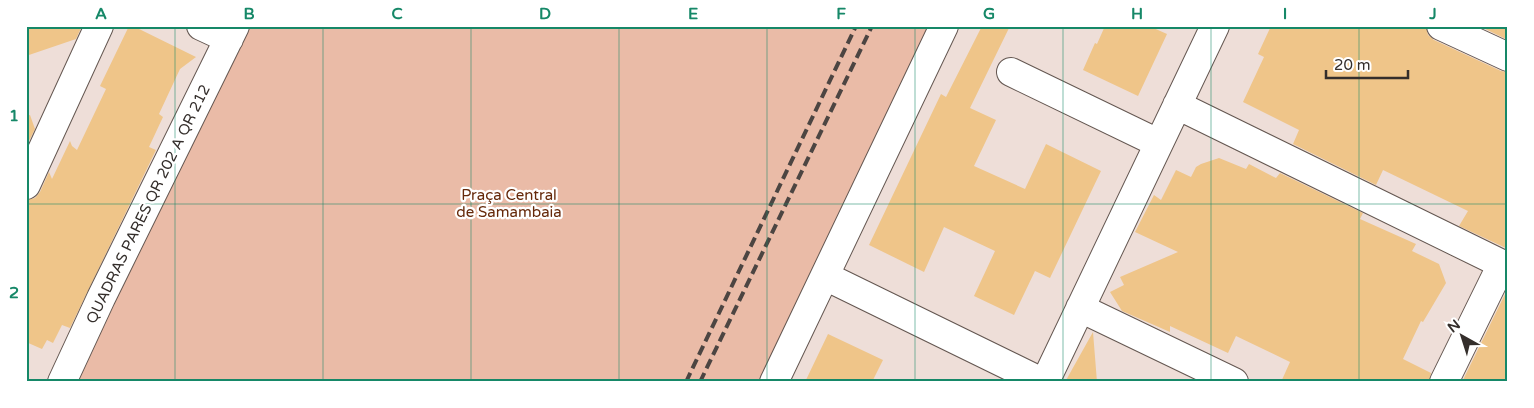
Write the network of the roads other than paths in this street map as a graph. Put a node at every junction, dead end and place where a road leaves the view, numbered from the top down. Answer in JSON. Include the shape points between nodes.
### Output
{"nodes":[{"id":1,"x":99,"y":26,"type":"edge"},
{"id":2,"x":201,"y":26,"type":"edge"},
{"id":3,"x":944,"y":26,"type":"edge"},
{"id":4,"x":1215,"y":26,"type":"edge"},
{"id":5,"x":1441,"y":26,"type":"edge"},
{"id":6,"x":232,"y":32,"type":"edge"},
{"id":7,"x":1508,"y":57,"type":"edge"},
{"id":8,"x":1011,"y":72,"type":"dead end"},
{"id":9,"x":1178,"y":105,"type":"junction"},
{"id":10,"x":1158,"y":143,"type":"junction"},
{"id":11,"x":26,"y":186,"type":"edge"},
{"id":12,"x":1505,"y":265,"type":"edge"},
{"id":13,"x":825,"y":276,"type":"junction"},
{"id":14,"x":1080,"y":308,"type":"junction"},
{"id":15,"x":62,"y":382,"type":"edge"},
{"id":16,"x":774,"y":382,"type":"edge"},
{"id":17,"x":1044,"y":382,"type":"edge"},
{"id":18,"x":1234,"y":382,"type":"edge"},
{"id":19,"x":1444,"y":382,"type":"edge"}],
"edges":[{"from":1,"to":11,"type":"street"},
{"from":2,"to":6,"type":"street"},
{"from":3,"to":13,"type":"street"},
{"from":4,"to":9,"type":"street"},
{"from":5,"to":7,"type":"street"},
{"from":6,"to":15,"type":"street","name":"QUADRAS PARES QR 202 A QR 212"},
{"from":8,"to":10,"type":"street"},
{"from":9,"to":10,"type":"street"},
{"from":9,"to":12,"type":"street"},
{"from":10,"to":14,"type":"street"},
{"from":12,"to":19,"type":"street"},
{"from":13,"to":16,"type":"street"},
{"from":13,"to":17,"type":"street"},
{"from":14,"to":17,"type":"street"},
{"from":14,"to":18,"type":"street"}]}
